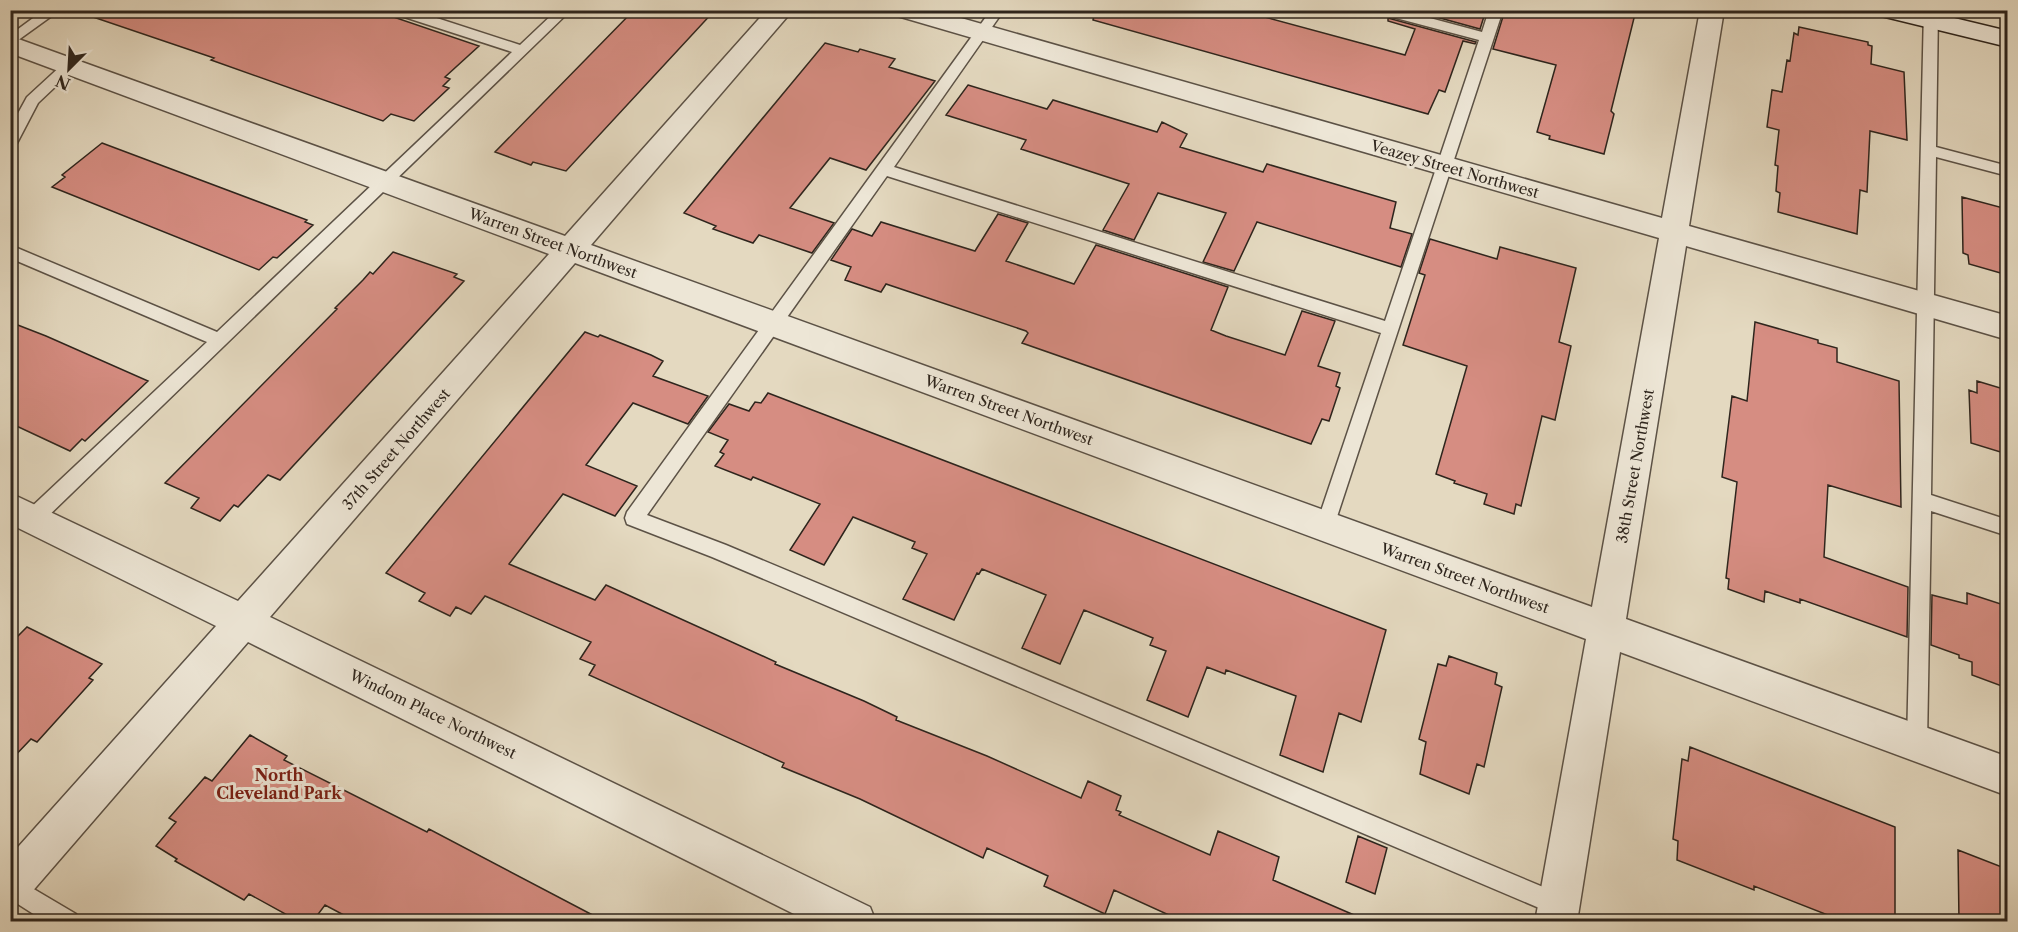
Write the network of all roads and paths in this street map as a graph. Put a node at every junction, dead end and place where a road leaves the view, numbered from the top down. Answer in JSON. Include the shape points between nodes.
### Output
{"nodes":[{"id":1,"x":54,"y":10,"type":"edge"},
{"id":2,"x":397,"y":10,"type":"edge"},
{"id":3,"x":565,"y":10,"type":"edge"},
{"id":4,"x":781,"y":10,"type":"edge"},
{"id":5,"x":903,"y":10,"type":"edge"},
{"id":6,"x":998,"y":10,"type":"edge"},
{"id":7,"x":1382,"y":10,"type":"edge"},
{"id":8,"x":1496,"y":10,"type":"edge"},
{"id":9,"x":1712,"y":10,"type":"edge"},
{"id":10,"x":1886,"y":10,"type":"edge"},
{"id":11,"x":1931,"y":16,"type":"edge"},
{"id":12,"x":982,"y":33,"type":"junction"},
{"id":13,"x":1487,"y":38,"type":"junction"},
{"id":14,"x":2007,"y":39,"type":"edge"},
{"id":15,"x":10,"y":43,"type":"edge"},
{"id":16,"x":523,"y":51,"type":"junction"},
{"id":17,"x":69,"y":66,"type":"junction"},
{"id":18,"x":10,"y":144,"type":"edge"},
{"id":19,"x":1928,"y":150,"type":"junction"},
{"id":20,"x":1444,"y":166,"type":"junction"},
{"id":21,"x":884,"y":168,"type":"junction"},
{"id":22,"x":2007,"y":171,"type":"edge"},
{"id":23,"x":386,"y":181,"type":"junction"},
{"id":24,"x":1675,"y":233,"type":"junction"},
{"id":25,"x":572,"y":249,"type":"junction"},
{"id":26,"x":10,"y":251,"type":"edge"},
{"id":27,"x":1924,"y":304,"type":"junction"},
{"id":28,"x":772,"y":323,"type":"junction"},
{"id":29,"x":2007,"y":328,"type":"edge"},
{"id":30,"x":1390,"y":329,"type":"junction"},
{"id":31,"x":219,"y":340,"type":"junction"},
{"id":32,"x":1921,"y":500,"type":"junction"},
{"id":33,"x":22,"y":512,"type":"edge"},
{"id":34,"x":1324,"y":526,"type":"junction"},
{"id":35,"x":2007,"y":528,"type":"edge"},
{"id":36,"x":244,"y":620,"type":"junction"},
{"id":37,"x":1607,"y":630,"type":"junction"},
{"id":38,"x":1917,"y":744,"type":"junction"},
{"id":39,"x":2007,"y":777,"type":"edge"},
{"id":40,"x":11,"y":887,"type":"edge"},
{"id":41,"x":1558,"y":917,"type":"edge"},
{"id":42,"x":68,"y":921,"type":"edge"},
{"id":43,"x":855,"y":921,"type":"edge"}],
"edges":[{"from":1,"to":15,"type":"lane"},
{"from":2,"to":16,"type":"lane"},
{"from":3,"to":16,"type":"lane"},
{"from":4,"to":25,"type":"street","name":"37th Street Northwest"},
{"from":5,"to":12,"type":"street","name":"Veazey Street Northwest"},
{"from":6,"to":12,"type":"lane"},
{"from":7,"to":13,"type":"lane"},
{"from":8,"to":13,"type":"lane"},
{"from":9,"to":24,"type":"street","name":"38th Street Northwest"},
{"from":10,"to":11,"type":"street"},
{"from":11,"to":14,"type":"street"},
{"from":11,"to":19,"type":"lane"},
{"from":12,"to":20,"type":"street","name":"Veazey Street Northwest"},
{"from":12,"to":21,"type":"lane"},
{"from":13,"to":20,"type":"lane"},
{"from":15,"to":17,"type":"street","name":"Warren Street Northwest"},
{"from":16,"to":23,"type":"lane"},
{"from":17,"to":18,"type":"lane","via":[[32,100]]},
{"from":17,"to":23,"type":"street","name":"Warren Street Northwest"},
{"from":19,"to":22,"type":"lane"},
{"from":19,"to":27,"type":"lane"},
{"from":20,"to":24,"type":"street","name":"Veazey Street Northwest"},
{"from":20,"to":30,"type":"lane"},
{"from":21,"to":28,"type":"lane"},
{"from":21,"to":30,"type":"lane"},
{"from":23,"to":25,"type":"street","name":"Warren Street Northwest"},
{"from":23,"to":31,"type":"lane"},
{"from":24,"to":27,"type":"street","name":"Veazey Street Northwest"},
{"from":24,"to":37,"type":"street","name":"38th Street Northwest"},
{"from":25,"to":28,"type":"street","name":"Warren Street Northwest"},
{"from":25,"to":36,"type":"street","name":"37th Street Northwest"},
{"from":26,"to":31,"type":"lane"},
{"from":27,"to":29,"type":"street","name":"Veazey Street Northwest"},
{"from":27,"to":32,"type":"lane"},
{"from":28,"to":34,"type":"street","name":"Warren Street Northwest"},
{"from":28,"to":41,"type":"lane","via":[[634,518],[752,565]]},
{"from":30,"to":34,"type":"lane"},
{"from":31,"to":33,"type":"lane"},
{"from":32,"to":35,"type":"lane"},
{"from":32,"to":38,"type":"lane"},
{"from":33,"to":36,"type":"street","name":"Windom Place Northwest"},
{"from":34,"to":37,"type":"street","name":"Warren Street Northwest"},
{"from":36,"to":40,"type":"street","name":"37th Street Northwest"},
{"from":36,"to":43,"type":"street","name":"Windom Place Northwest"},
{"from":37,"to":38,"type":"street","name":"Warren Street Northwest"},
{"from":37,"to":41,"type":"street","name":"38th Street Northwest"},
{"from":38,"to":39,"type":"street","name":"Warren Street Northwest"},
{"from":40,"to":42,"type":"lane"}]}
